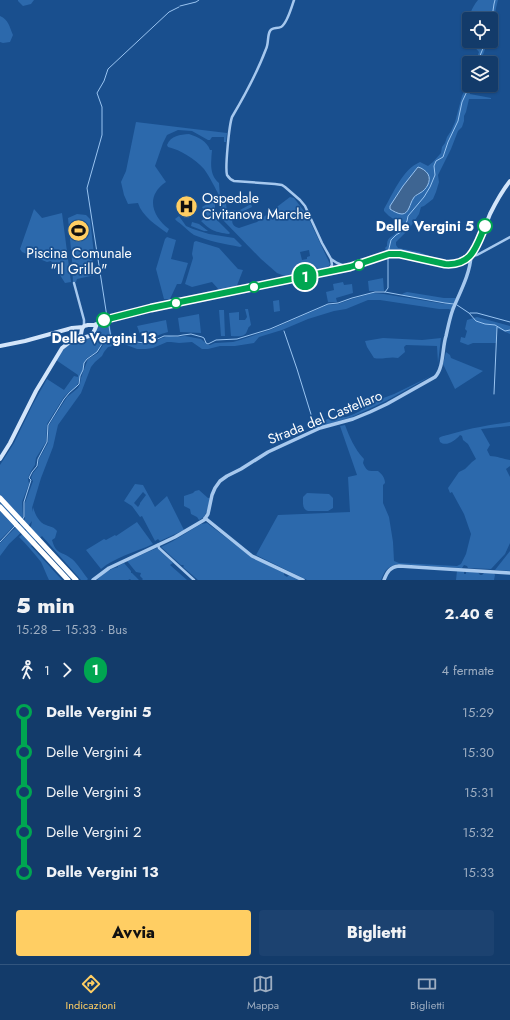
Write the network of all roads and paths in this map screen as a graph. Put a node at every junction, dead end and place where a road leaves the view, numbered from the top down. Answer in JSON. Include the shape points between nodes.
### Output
{"nodes":[{"id":1,"x":294,"y":0,"type":"edge"},
{"id":2,"x":510,"y":182,"type":"edge"},
{"id":3,"x":510,"y":237,"type":"edge"},
{"id":4,"x":471,"y":256,"type":"junction"},
{"id":5,"x":331,"y":259,"type":"junction"},
{"id":6,"x":337,"y":263,"type":"junction"},
{"id":7,"x":332,"y":266,"type":"junction"},
{"id":8,"x":350,"y":267,"type":"junction"},
{"id":9,"x":337,"y":270,"type":"junction"},
{"id":10,"x":327,"y":272,"type":"junction"},
{"id":11,"x":74,"y":283,"type":"dead end"},
{"id":12,"x":84,"y":320,"type":"junction"},
{"id":13,"x":98,"y":323,"type":"junction"},
{"id":14,"x":89,"y":325,"type":"junction"},
{"id":15,"x":83,"y":329,"type":"junction"},
{"id":16,"x":94,"y":331,"type":"junction"},
{"id":17,"x":86,"y":337,"type":"junction"},
{"id":18,"x":76,"y":340,"type":"junction"},
{"id":19,"x":0,"y":346,"type":"edge"},
{"id":20,"x":0,"y":459,"type":"edge"},
{"id":21,"x":0,"y":498,"type":"edge"},
{"id":22,"x":0,"y":507,"type":"edge"},
{"id":23,"x":206,"y":518,"type":"junction"},
{"id":24,"x":158,"y":545,"type":"junction"},
{"id":25,"x":510,"y":573,"type":"edge"},
{"id":26,"x":68,"y":580,"type":"edge"},
{"id":27,"x":76,"y":580,"type":"edge"},
{"id":28,"x":93,"y":580,"type":"edge"},
{"id":29,"x":194,"y":580,"type":"edge"},
{"id":30,"x":303,"y":580,"type":"edge"},
{"id":31,"x":384,"y":580,"type":"edge"}],
"edges":[{"from":1,"to":5,"type":"street","via":[[283,26],[270,31],[268,46],[232,117],[229,127],[227,174],[235,182],[285,187],[305,206]]},
{"from":2,"to":4,"type":"main road","via":[[494,205]]},
{"from":3,"to":4,"type":"street"},
{"from":4,"to":8,"type":"main road","via":[[450,265],[393,254]]},
{"from":4,"to":23,"type":"street","name":"Strada del Castellaro","via":[[469,268],[451,314],[440,370],[435,377],[370,412],[320,428],[268,452],[227,476],[215,488]]},
{"from":5,"to":6,"type":"street"},
{"from":5,"to":7,"type":"street"},
{"from":6,"to":8,"type":"street"},
{"from":6,"to":9,"type":"street"},
{"from":7,"to":9,"type":"street"},
{"from":7,"to":10,"type":"street"},
{"from":8,"to":9,"type":"main road"},
{"from":9,"to":10,"type":"main road"},
{"from":10,"to":13,"type":"main road","via":[[151,308]]},
{"from":11,"to":12,"type":"street"},
{"from":12,"to":14,"type":"street"},
{"from":12,"to":15,"type":"street"},
{"from":13,"to":14,"type":"main road"},
{"from":13,"to":16,"type":"main road"},
{"from":14,"to":15,"type":"main road"},
{"from":14,"to":16,"type":"main road"},
{"from":15,"to":17,"type":"main road","via":[[83,335]]},
{"from":15,"to":18,"type":"main road"},
{"from":15,"to":19,"type":"main road","via":[[76,327]]},
{"from":16,"to":17,"type":"main road"},
{"from":17,"to":18,"type":"main road"},
{"from":18,"to":20,"type":"main road","via":[[66,344],[59,352]]},
{"from":21,"to":27,"type":"highway"},
{"from":22,"to":26,"type":"highway"},
{"from":23,"to":24,"type":"street"},
{"from":23,"to":30,"type":"street","via":[[252,556]]},
{"from":24,"to":28,"type":"street","via":[[108,568]]},
{"from":24,"to":29,"type":"street"},
{"from":25,"to":31,"type":"street","via":[[399,566],[389,570]]}]}
